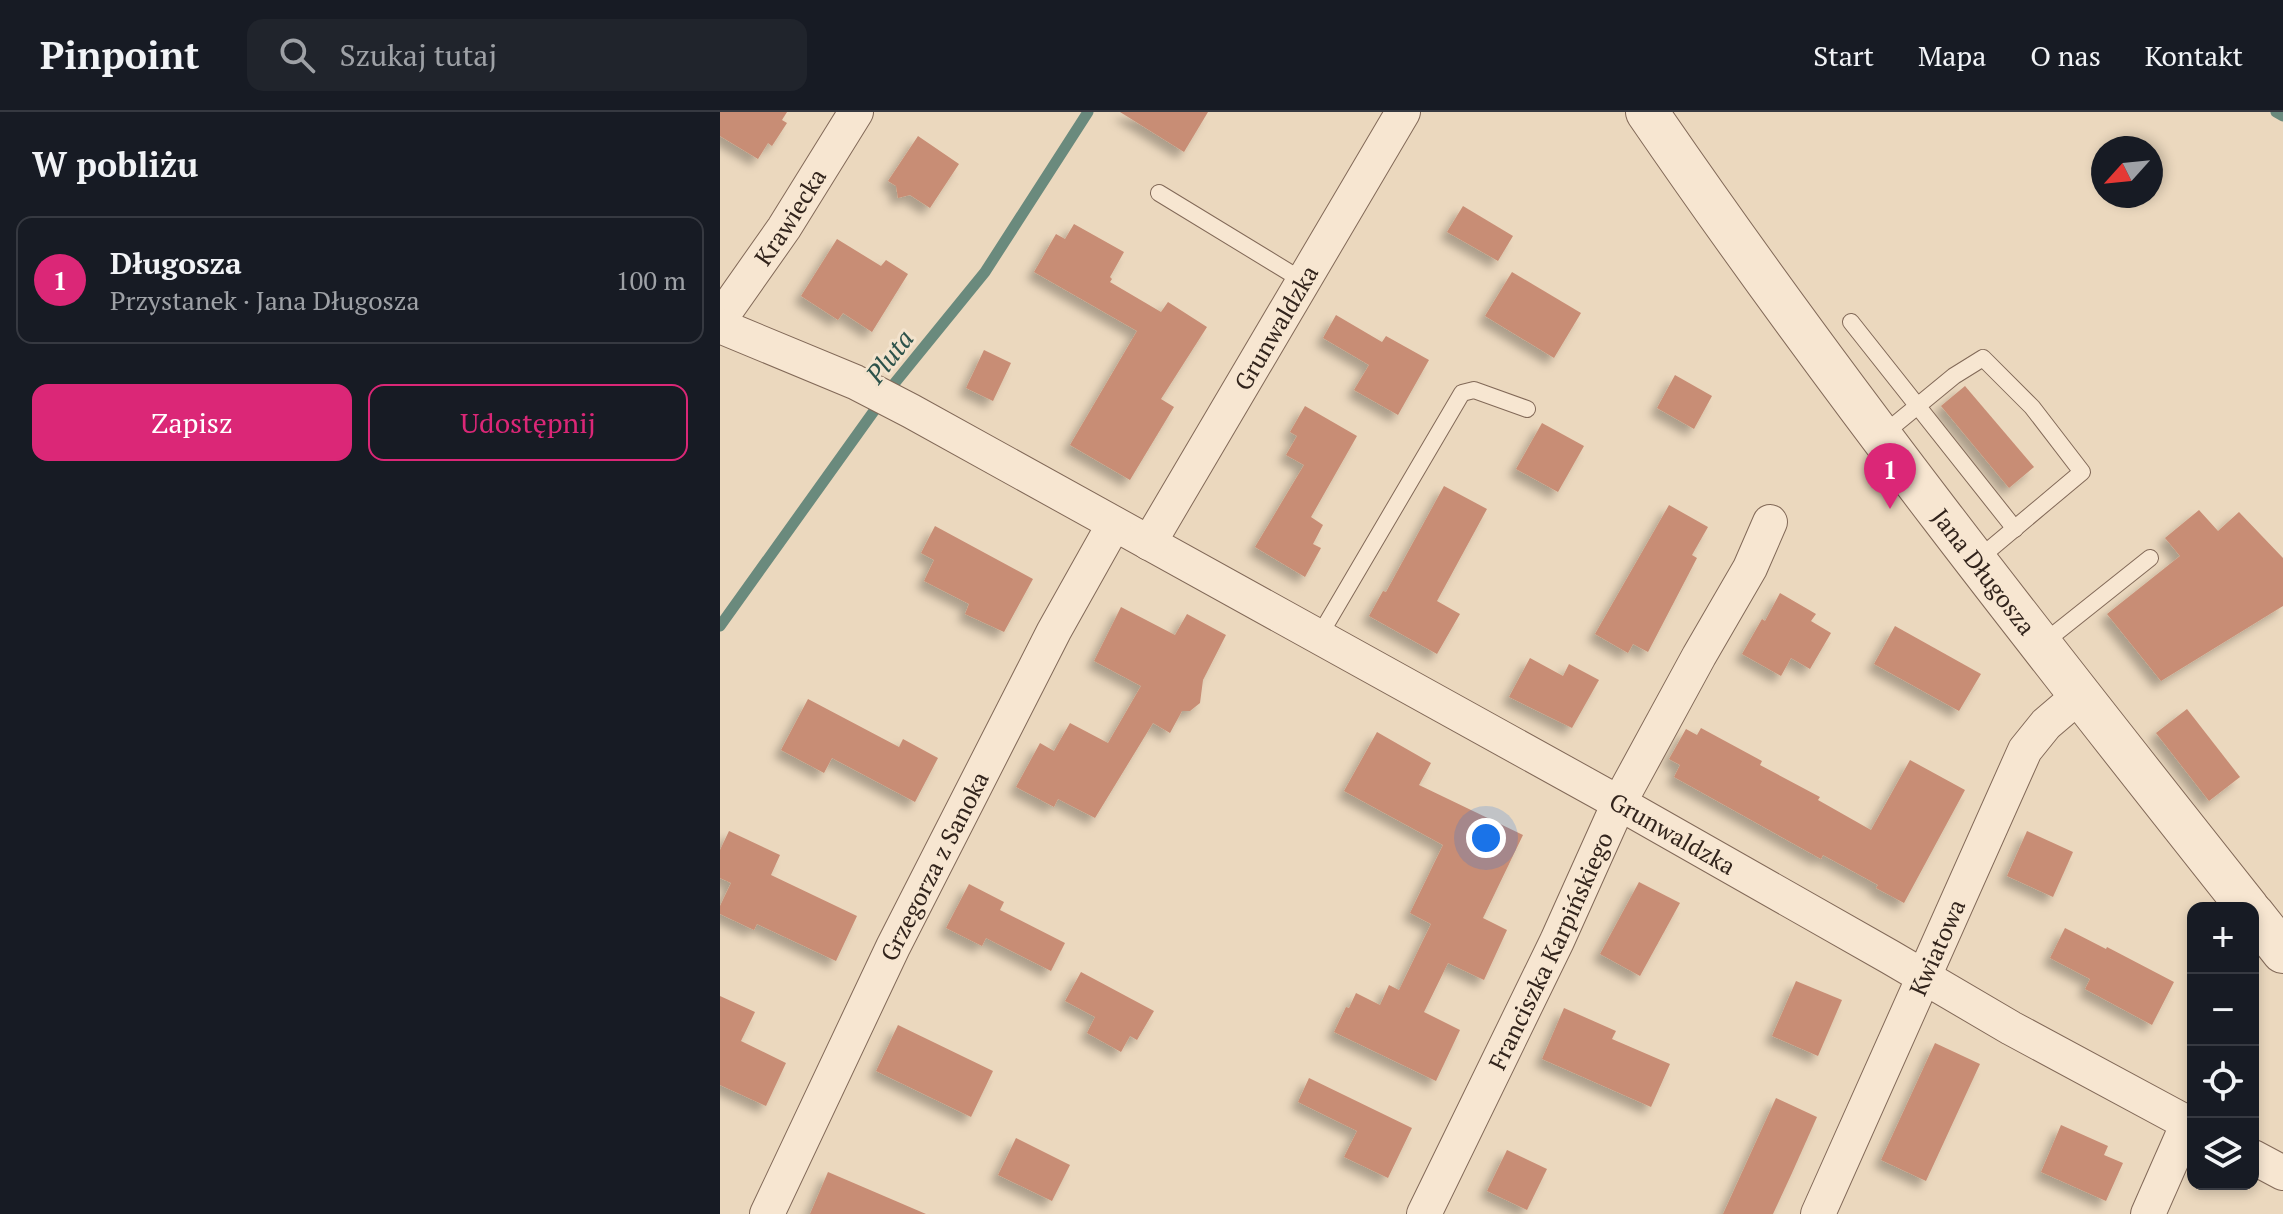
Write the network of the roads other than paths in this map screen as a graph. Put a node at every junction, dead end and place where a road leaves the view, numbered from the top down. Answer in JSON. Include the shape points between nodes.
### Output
{"nodes":[{"id":1,"x":856,"y":112,"type":"edge"},
{"id":2,"x":1403,"y":112,"type":"edge"},
{"id":3,"x":1647,"y":112,"type":"edge"},
{"id":4,"x":1159,"y":193,"type":"dead end"},
{"id":5,"x":1305,"y":282,"type":"junction"},
{"id":6,"x":720,"y":319,"type":"edge"},
{"id":7,"x":1851,"y":322,"type":"dead end"},
{"id":8,"x":720,"y":326,"type":"edge"},
{"id":9,"x":1917,"y":406,"type":"junction"},
{"id":10,"x":1527,"y":409,"type":"dead end"},
{"id":11,"x":1880,"y":437,"type":"junction"},
{"id":12,"x":1770,"y":522,"type":"dead end"},
{"id":13,"x":1114,"y":524,"type":"junction"},
{"id":14,"x":2015,"y":529,"type":"junction"},
{"id":15,"x":1149,"y":543,"type":"junction"},
{"id":16,"x":2150,"y":558,"type":"dead end"},
{"id":17,"x":1976,"y":561,"type":"junction"},
{"id":18,"x":1318,"y":638,"type":"junction"},
{"id":19,"x":2041,"y":645,"type":"junction"},
{"id":20,"x":2080,"y":695,"type":"junction"},
{"id":21,"x":1619,"y":803,"type":"junction"},
{"id":22,"x":2243,"y":902,"type":"edge"},
{"id":23,"x":2259,"y":922,"type":"edge"},
{"id":24,"x":2283,"y":952,"type":"edge"},
{"id":25,"x":1923,"y":977,"type":"junction"},
{"id":26,"x":2187,"y":1123,"type":"edge"},
{"id":27,"x":2187,"y":1133,"type":"edge"},
{"id":28,"x":2259,"y":1160,"type":"edge"},
{"id":29,"x":2283,"y":1173,"type":"edge"},
{"id":30,"x":767,"y":1214,"type":"edge"},
{"id":31,"x":1424,"y":1214,"type":"edge"},
{"id":32,"x":1818,"y":1214,"type":"edge"},
{"id":33,"x":2148,"y":1214,"type":"edge"}],
"edges":[{"from":1,"to":6,"type":"street","name":"Krawiecka"},
{"from":2,"to":5,"type":"street","name":"Grunwaldzka"},
{"from":3,"to":11,"type":"street","name":"Jana Długosza"},
{"from":4,"to":5,"type":"lane"},
{"from":5,"to":15,"type":"street","name":"Grunwaldzka"},
{"from":7,"to":9,"type":"lane"},
{"from":8,"to":13,"type":"street","name":"Grunwaldzka","via":[[855,382]]},
{"from":9,"to":11,"type":"lane"},
{"from":9,"to":14,"type":"lane"},
{"from":9,"to":14,"type":"lane","via":[[1983,358],[2032,407],[2082,472]]},
{"from":10,"to":18,"type":"lane","via":[[1474,390],[1462,393]]},
{"from":11,"to":17,"type":"street","name":"Jana Długosza"},
{"from":12,"to":21,"type":"street","name":"Franciszka Karpińskiego","via":[[1750,568]]},
{"from":13,"to":15,"type":"street","name":"Grunwaldzka"},
{"from":13,"to":30,"type":"street","name":"Grzegorza z Sanoka","via":[[893,947]]},
{"from":14,"to":17,"type":"lane"},
{"from":15,"to":18,"type":"street","name":"Grunwaldzka"},
{"from":16,"to":19,"type":"lane"},
{"from":17,"to":19,"type":"street","name":"Jana Długosza"},
{"from":18,"to":21,"type":"street","name":"Grunwaldzka"},
{"from":19,"to":20,"type":"street","name":"Jana Długosza"},
{"from":20,"to":22,"type":"street","name":"Jana Długosza"},
{"from":20,"to":25,"type":"street","name":"Kwiatowa","via":[[2025,750]]},
{"from":21,"to":25,"type":"street","name":"Grunwaldzka"},
{"from":21,"to":31,"type":"street","name":"Franciszka Karpińskiego"},
{"from":23,"to":24,"type":"street"},
{"from":25,"to":26,"type":"street","name":"Grunwaldzka"},
{"from":25,"to":32,"type":"street","name":"Kwiatowa"},
{"from":27,"to":33,"type":"street"},
{"from":28,"to":29,"type":"street"}]}
